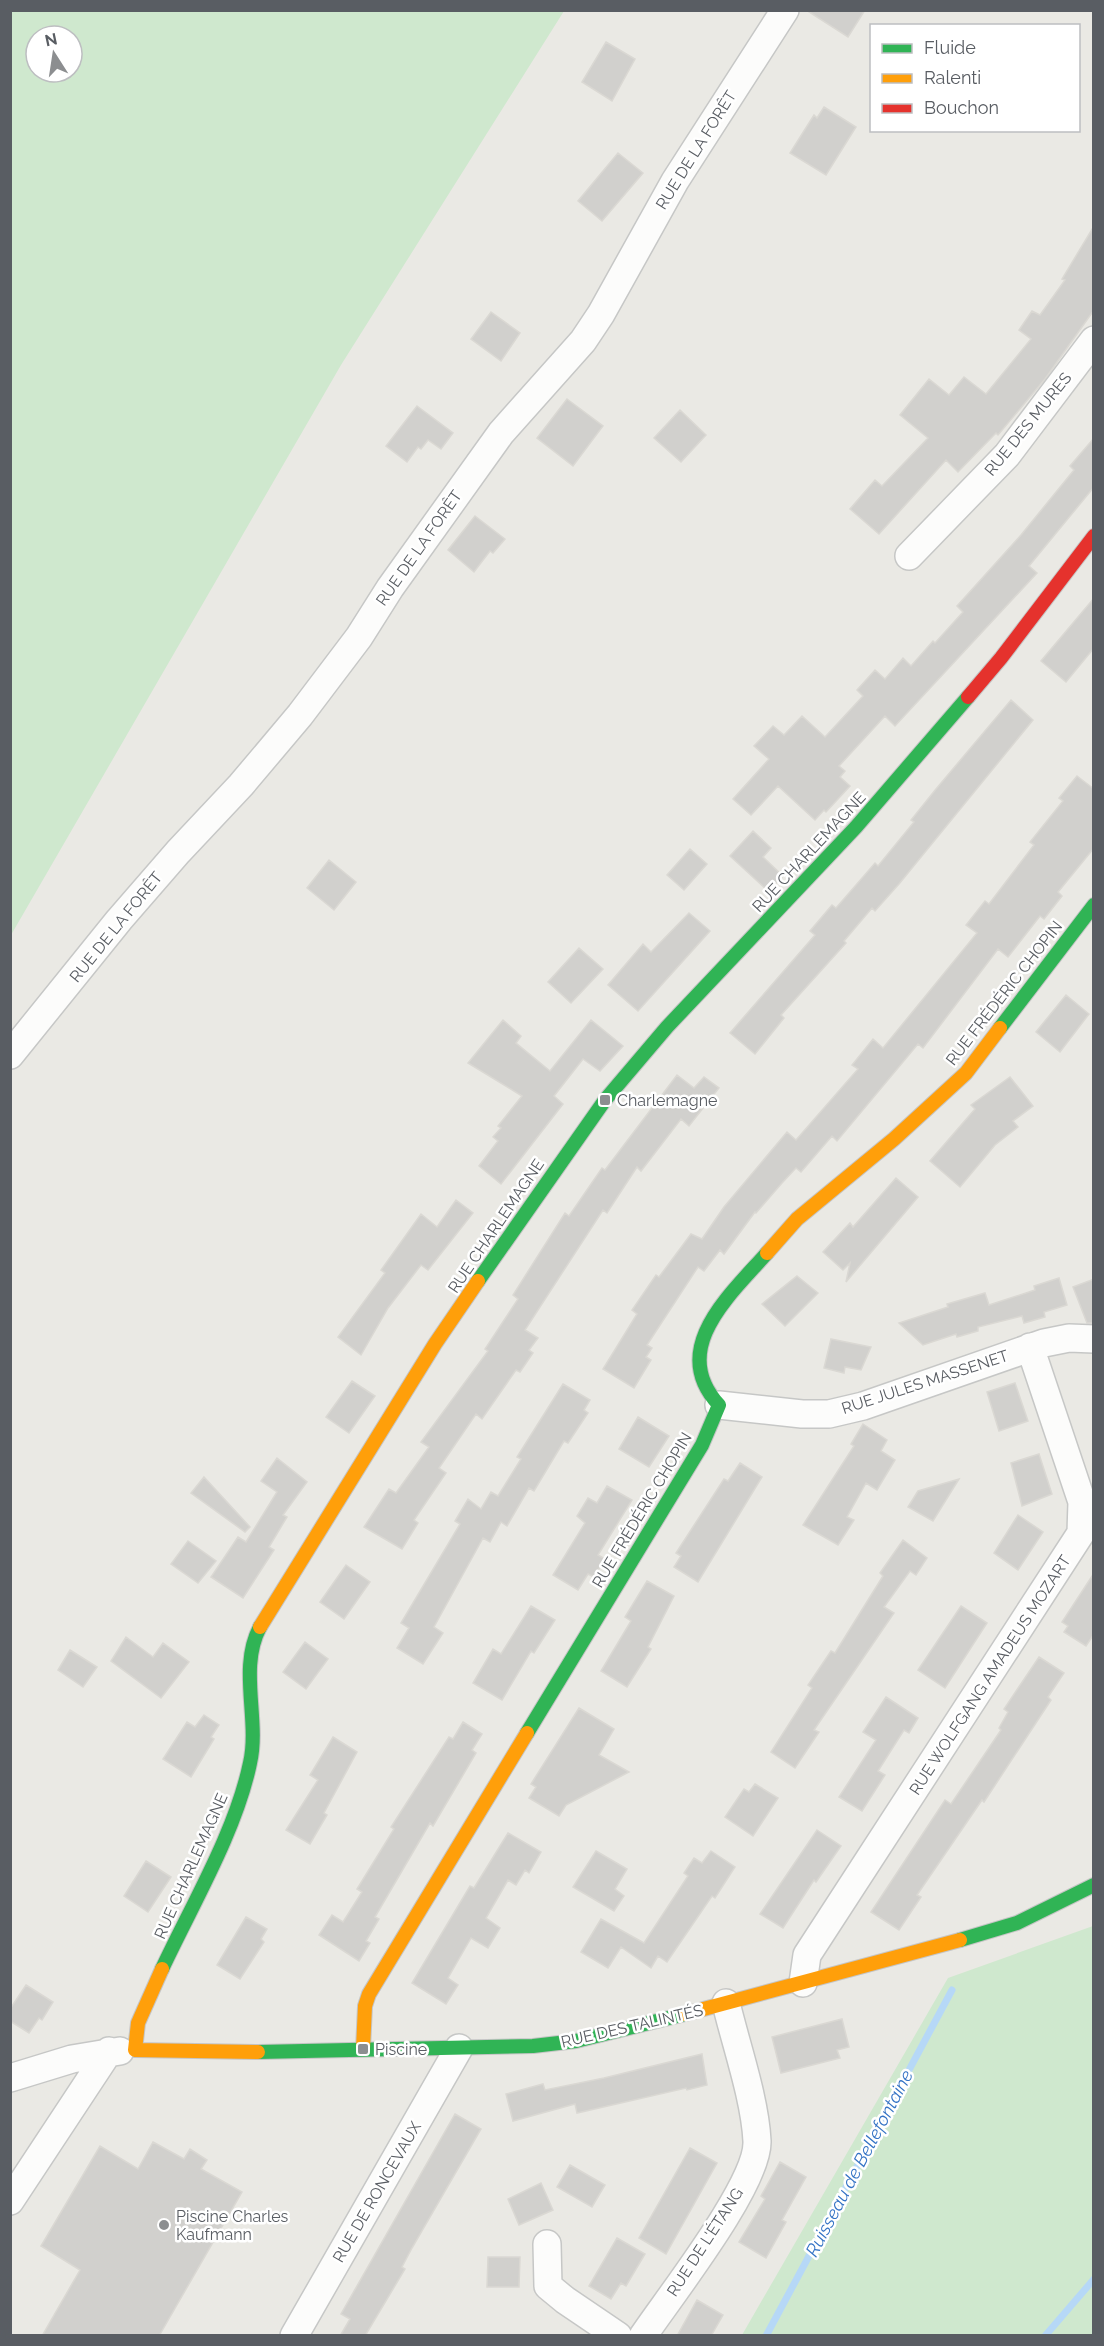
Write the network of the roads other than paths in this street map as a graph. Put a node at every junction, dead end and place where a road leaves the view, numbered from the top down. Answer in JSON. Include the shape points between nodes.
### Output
{"nodes":[{"id":1,"x":785,"y":10,"type":"edge"},
{"id":2,"x":1094,"y":340,"type":"edge"},
{"id":3,"x":1094,"y":536,"type":"edge"},
{"id":4,"x":909,"y":556,"type":"dead end"},
{"id":5,"x":1093,"y":910,"type":"edge"},
{"id":6,"x":10,"y":1055,"type":"edge"},
{"id":7,"x":1094,"y":1339,"type":"edge"},
{"id":8,"x":1030,"y":1347,"type":"junction"},
{"id":9,"x":719,"y":1405,"type":"junction"},
{"id":10,"x":1094,"y":1885,"type":"edge"},
{"id":11,"x":803,"y":1983,"type":"junction"},
{"id":12,"x":726,"y":2003,"type":"junction"},
{"id":13,"x":459,"y":2048,"type":"junction"},
{"id":14,"x":363,"y":2049,"type":"junction"},
{"id":15,"x":122,"y":2051,"type":"junction"},
{"id":16,"x":10,"y":2078,"type":"edge"},
{"id":17,"x":10,"y":2201,"type":"edge"},
{"id":18,"x":547,"y":2244,"type":"dead end"},
{"id":19,"x":294,"y":2336,"type":"edge"},
{"id":20,"x":618,"y":2336,"type":"edge"},
{"id":21,"x":643,"y":2336,"type":"edge"}],
"edges":[{"from":1,"to":6,"type":"street","name":"RUE DE LA FORÊT","via":[[675,181],[583,341],[501,433],[300,715],[119,920]]},
{"from":2,"to":4,"type":"street","name":"RUE DES MURES","via":[[1007,455]]},
{"from":3,"to":15,"type":"street","name":"RUE CHARLEMAGNE","via":[[1001,658],[856,828],[667,1027],[605,1100],[435,1344],[255,1636],[251,1761],[236,1812]]},
{"from":5,"to":9,"type":"street","name":"RUE FRÉDÉRIC CHOPIN","via":[[966,1073],[797,1219],[716,1311],[705,1331],[699,1355],[706,1391]]},
{"from":7,"to":8,"type":"street","name":"RUE JULES MASSENET","via":[[1069,1338]]},
{"from":8,"to":9,"type":"street","name":"RUE JULES MASSENET","via":[[863,1406],[829,1413]]},
{"from":8,"to":11,"type":"street","name":"RUE WOLFGANG AMADEUS MOZART","via":[[1082,1502],[1081,1533],[807,1955]]},
{"from":9,"to":14,"type":"street","name":"RUE FRÉDÉRIC CHOPIN","via":[[702,1445],[369,1994]]},
{"from":10,"to":11,"type":"street","name":"RUE DES TALINTÉS","via":[[1017,1923]]},
{"from":11,"to":12,"type":"street","name":"RUE DES TALINTÉS"},
{"from":12,"to":13,"type":"street","name":"RUE DES TALINTÉS","via":[[576,2041]]},
{"from":12,"to":21,"type":"street","name":"RUE DE L'ÉTANG","via":[[753,2119],[755,2159],[739,2195]]},
{"from":13,"to":14,"type":"street","name":"RUE DES TALINTÉS"},
{"from":13,"to":19,"type":"street","name":"RUE DE RONCEVAUX"},
{"from":14,"to":15,"type":"street","name":"RUE DES TALINTÉS"},
{"from":15,"to":16,"type":"street","name":"RUE DES TALINTÉS","via":[[72,2059]]},
{"from":15,"to":17,"type":"street"},
{"from":18,"to":20,"type":"street","via":[[548,2286]]}]}
